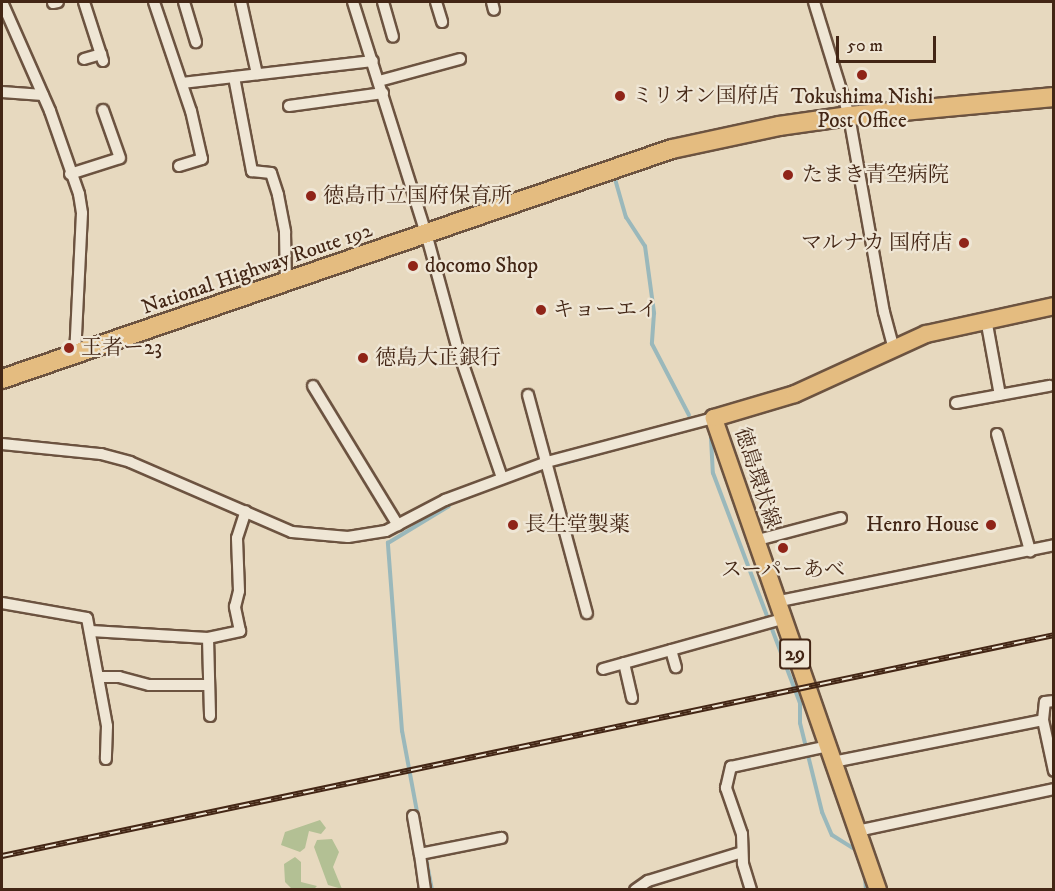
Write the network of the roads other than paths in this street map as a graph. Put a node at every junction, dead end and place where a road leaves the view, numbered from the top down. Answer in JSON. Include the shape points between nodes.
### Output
{"nodes":[{"id":1,"x":2,"y":2,"type":"edge"},
{"id":2,"x":84,"y":2,"type":"edge"},
{"id":3,"x":154,"y":2,"type":"edge"},
{"id":4,"x":184,"y":2,"type":"edge"},
{"id":5,"x":241,"y":2,"type":"edge"},
{"id":6,"x":353,"y":2,"type":"edge"},
{"id":7,"x":383,"y":2,"type":"edge"},
{"id":8,"x":436,"y":2,"type":"edge"},
{"id":9,"x":814,"y":2,"type":"edge"},
{"id":10,"x":442,"y":22,"type":"dead end"},
{"id":11,"x":393,"y":37,"type":"dead end"},
{"id":12,"x":196,"y":42,"type":"dead end"},
{"id":13,"x":84,"y":59,"type":"dead end"},
{"id":14,"x":460,"y":59,"type":"dead end"},
{"id":15,"x":374,"y":62,"type":"junction"},
{"id":16,"x":257,"y":74,"type":"junction"},
{"id":17,"x":234,"y":77,"type":"junction"},
{"id":18,"x":379,"y":81,"type":"junction"},
{"id":19,"x":182,"y":83,"type":"junction"},
{"id":20,"x":2,"y":92,"type":"edge"},
{"id":21,"x":383,"y":93,"type":"junction"},
{"id":22,"x":43,"y":96,"type":"junction"},
{"id":23,"x":1053,"y":97,"type":"edge"},
{"id":24,"x":289,"y":106,"type":"dead end"},
{"id":25,"x":103,"y":110,"type":"dead end"},
{"id":26,"x":849,"y":116,"type":"junction"},
{"id":27,"x":179,"y":166,"type":"dead end"},
{"id":28,"x":70,"y":174,"type":"junction"},
{"id":29,"x":426,"y":233,"type":"junction"},
{"id":30,"x":286,"y":283,"type":"junction"},
{"id":31,"x":1053,"y":306,"type":"edge"},
{"id":32,"x":986,"y":319,"type":"junction"},
{"id":33,"x":894,"y":350,"type":"junction"},
{"id":34,"x":75,"y":356,"type":"junction"},
{"id":35,"x":2,"y":379,"type":"edge"},
{"id":36,"x":313,"y":386,"type":"dead end"},
{"id":37,"x":1049,"y":386,"type":"dead end"},
{"id":38,"x":528,"y":395,"type":"dead end"},
{"id":39,"x":1000,"y":395,"type":"junction"},
{"id":40,"x":956,"y":403,"type":"dead end"},
{"id":41,"x":714,"y":418,"type":"junction"},
{"id":42,"x":997,"y":434,"type":"dead end"},
{"id":43,"x":2,"y":447,"type":"edge"},
{"id":44,"x":547,"y":462,"type":"junction"},
{"id":45,"x":502,"y":478,"type":"junction"},
{"id":46,"x":246,"y":511,"type":"junction"},
{"id":47,"x":841,"y":518,"type":"dead end"},
{"id":48,"x":398,"y":525,"type":"junction"},
{"id":49,"x":754,"y":541,"type":"junction"},
{"id":50,"x":1053,"y":545,"type":"edge"},
{"id":51,"x":1030,"y":551,"type":"junction"},
{"id":52,"x":776,"y":602,"type":"junction"},
{"id":53,"x":2,"y":603,"type":"edge"},
{"id":54,"x":587,"y":613,"type":"dead end"},
{"id":55,"x":773,"y":621,"type":"junction"},
{"id":56,"x":91,"y":631,"type":"junction"},
{"id":57,"x":208,"y":638,"type":"junction"},
{"id":58,"x":714,"y":638,"type":"junction"},
{"id":59,"x":717,"y":649,"type":"dead end"},
{"id":60,"x":671,"y":650,"type":"junction"},
{"id":61,"x":624,"y":663,"type":"junction"},
{"id":62,"x":676,"y":668,"type":"dead end"},
{"id":63,"x":603,"y":669,"type":"dead end"},
{"id":64,"x":100,"y":677,"type":"junction"},
{"id":65,"x":209,"y":685,"type":"junction"},
{"id":66,"x":632,"y":698,"type":"dead end"},
{"id":67,"x":1053,"y":701,"type":"edge"},
{"id":68,"x":210,"y":716,"type":"dead end"},
{"id":69,"x":1043,"y":720,"type":"junction"},
{"id":70,"x":828,"y":746,"type":"junction"},
{"id":71,"x":106,"y":759,"type":"dead end"},
{"id":72,"x":833,"y":762,"type":"junction"},
{"id":73,"x":1053,"y":771,"type":"edge"},
{"id":74,"x":1053,"y":789,"type":"edge"},
{"id":75,"x":413,"y":816,"type":"dead end"},
{"id":76,"x":857,"y":831,"type":"junction"},
{"id":77,"x":501,"y":838,"type":"dead end"},
{"id":78,"x":742,"y":852,"type":"junction"},
{"id":79,"x":425,"y":853,"type":"junction"},
{"id":80,"x":425,"y":890,"type":"edge"},
{"id":81,"x":635,"y":890,"type":"edge"},
{"id":82,"x":751,"y":890,"type":"edge"},
{"id":83,"x":878,"y":890,"type":"edge"}],
"edges":[{"from":1,"to":22,"type":"street"},
{"from":2,"to":13,"type":"street","via":[[102,57]]},
{"from":3,"to":19,"type":"street"},
{"from":4,"to":12,"type":"street"},
{"from":5,"to":16,"type":"street"},
{"from":6,"to":15,"type":"street"},
{"from":7,"to":11,"type":"street"},
{"from":8,"to":10,"type":"street"},
{"from":9,"to":26,"type":"street"},
{"from":14,"to":18,"type":"street"},
{"from":15,"to":16,"type":"street"},
{"from":15,"to":18,"type":"street"},
{"from":16,"to":17,"type":"street"},
{"from":17,"to":19,"type":"street"},
{"from":17,"to":30,"type":"street","via":[[252,171],[271,173],[278,195],[285,232]]},
{"from":18,"to":21,"type":"street"},
{"from":19,"to":27,"type":"street","via":[[201,159]]},
{"from":20,"to":22,"type":"street"},
{"from":21,"to":24,"type":"street"},
{"from":21,"to":29,"type":"street"},
{"from":22,"to":28,"type":"street"},
{"from":23,"to":26,"type":"highway","name":"National Highway Route 192"},
{"from":25,"to":28,"type":"street","via":[[120,158]]},
{"from":26,"to":29,"type":"highway","name":"National Highway Route 192","via":[[672,148]]},
{"from":26,"to":33,"type":"street"},
{"from":28,"to":34,"type":"street","via":[[82,213]]},
{"from":29,"to":30,"type":"highway","name":"National Highway Route 192"},
{"from":29,"to":45,"type":"street","via":[[458,350]]},
{"from":30,"to":34,"type":"highway","name":"National Highway Route 192"},
{"from":31,"to":32,"type":"main road","name":"徳島環状線"},
{"from":32,"to":33,"type":"main road","name":"徳島環状線","via":[[926,334]]},
{"from":32,"to":39,"type":"street"},
{"from":33,"to":41,"type":"main road","name":"徳島環状線","via":[[795,394]]},
{"from":34,"to":35,"type":"highway","name":"National Highway Route 192"},
{"from":36,"to":48,"type":"street"},
{"from":37,"to":39,"type":"street"},
{"from":38,"to":44,"type":"street"},
{"from":39,"to":40,"type":"street"},
{"from":41,"to":44,"type":"street"},
{"from":41,"to":49,"type":"main road","name":"徳島環状線","number":"29"},
{"from":42,"to":51,"type":"street"},
{"from":43,"to":46,"type":"street","via":[[111,457]]},
{"from":44,"to":45,"type":"street"},
{"from":44,"to":54,"type":"street"},
{"from":45,"to":48,"type":"street","via":[[445,500]]},
{"from":46,"to":48,"type":"street","via":[[292,532],[318,537],[372,534]]},
{"from":46,"to":57,"type":"street","via":[[237,538],[239,591],[235,607],[240,631]]},
{"from":47,"to":49,"type":"street"},
{"from":49,"to":52,"type":"main road","name":"徳島環状線","number":"29"},
{"from":50,"to":51,"type":"street"},
{"from":51,"to":52,"type":"street"},
{"from":52,"to":55,"type":"main road","name":"徳島環状線","number":"29"},
{"from":53,"to":56,"type":"street","via":[[87,618]]},
{"from":55,"to":58,"type":"street"},
{"from":55,"to":70,"type":"main road","name":"徳島環状線","number":"29"},
{"from":56,"to":57,"type":"street"},
{"from":56,"to":64,"type":"street"},
{"from":57,"to":65,"type":"street"},
{"from":58,"to":59,"type":"street"},
{"from":58,"to":60,"type":"street"},
{"from":60,"to":61,"type":"street"},
{"from":60,"to":62,"type":"street"},
{"from":61,"to":63,"type":"street"},
{"from":61,"to":66,"type":"street"},
{"from":64,"to":65,"type":"street","via":[[119,677],[149,686]]},
{"from":64,"to":71,"type":"street","via":[[107,726]]},
{"from":65,"to":68,"type":"street"},
{"from":67,"to":69,"type":"street","via":[[1045,702]]},
{"from":69,"to":72,"type":"street"},
{"from":69,"to":73,"type":"street"},
{"from":70,"to":72,"type":"main road","name":"徳島環状線","number":"29"},
{"from":70,"to":78,"type":"street","via":[[731,767],[726,788],[741,834]]},
{"from":72,"to":76,"type":"main road","name":"徳島環状線","number":"29"},
{"from":74,"to":76,"type":"street"},
{"from":75,"to":79,"type":"street"},
{"from":76,"to":83,"type":"main road","name":"徳島環状線","number":"29"},
{"from":77,"to":79,"type":"street"},
{"from":78,"to":81,"type":"street","via":[[648,881]]},
{"from":78,"to":82,"type":"street"},
{"from":79,"to":80,"type":"street"}]}
